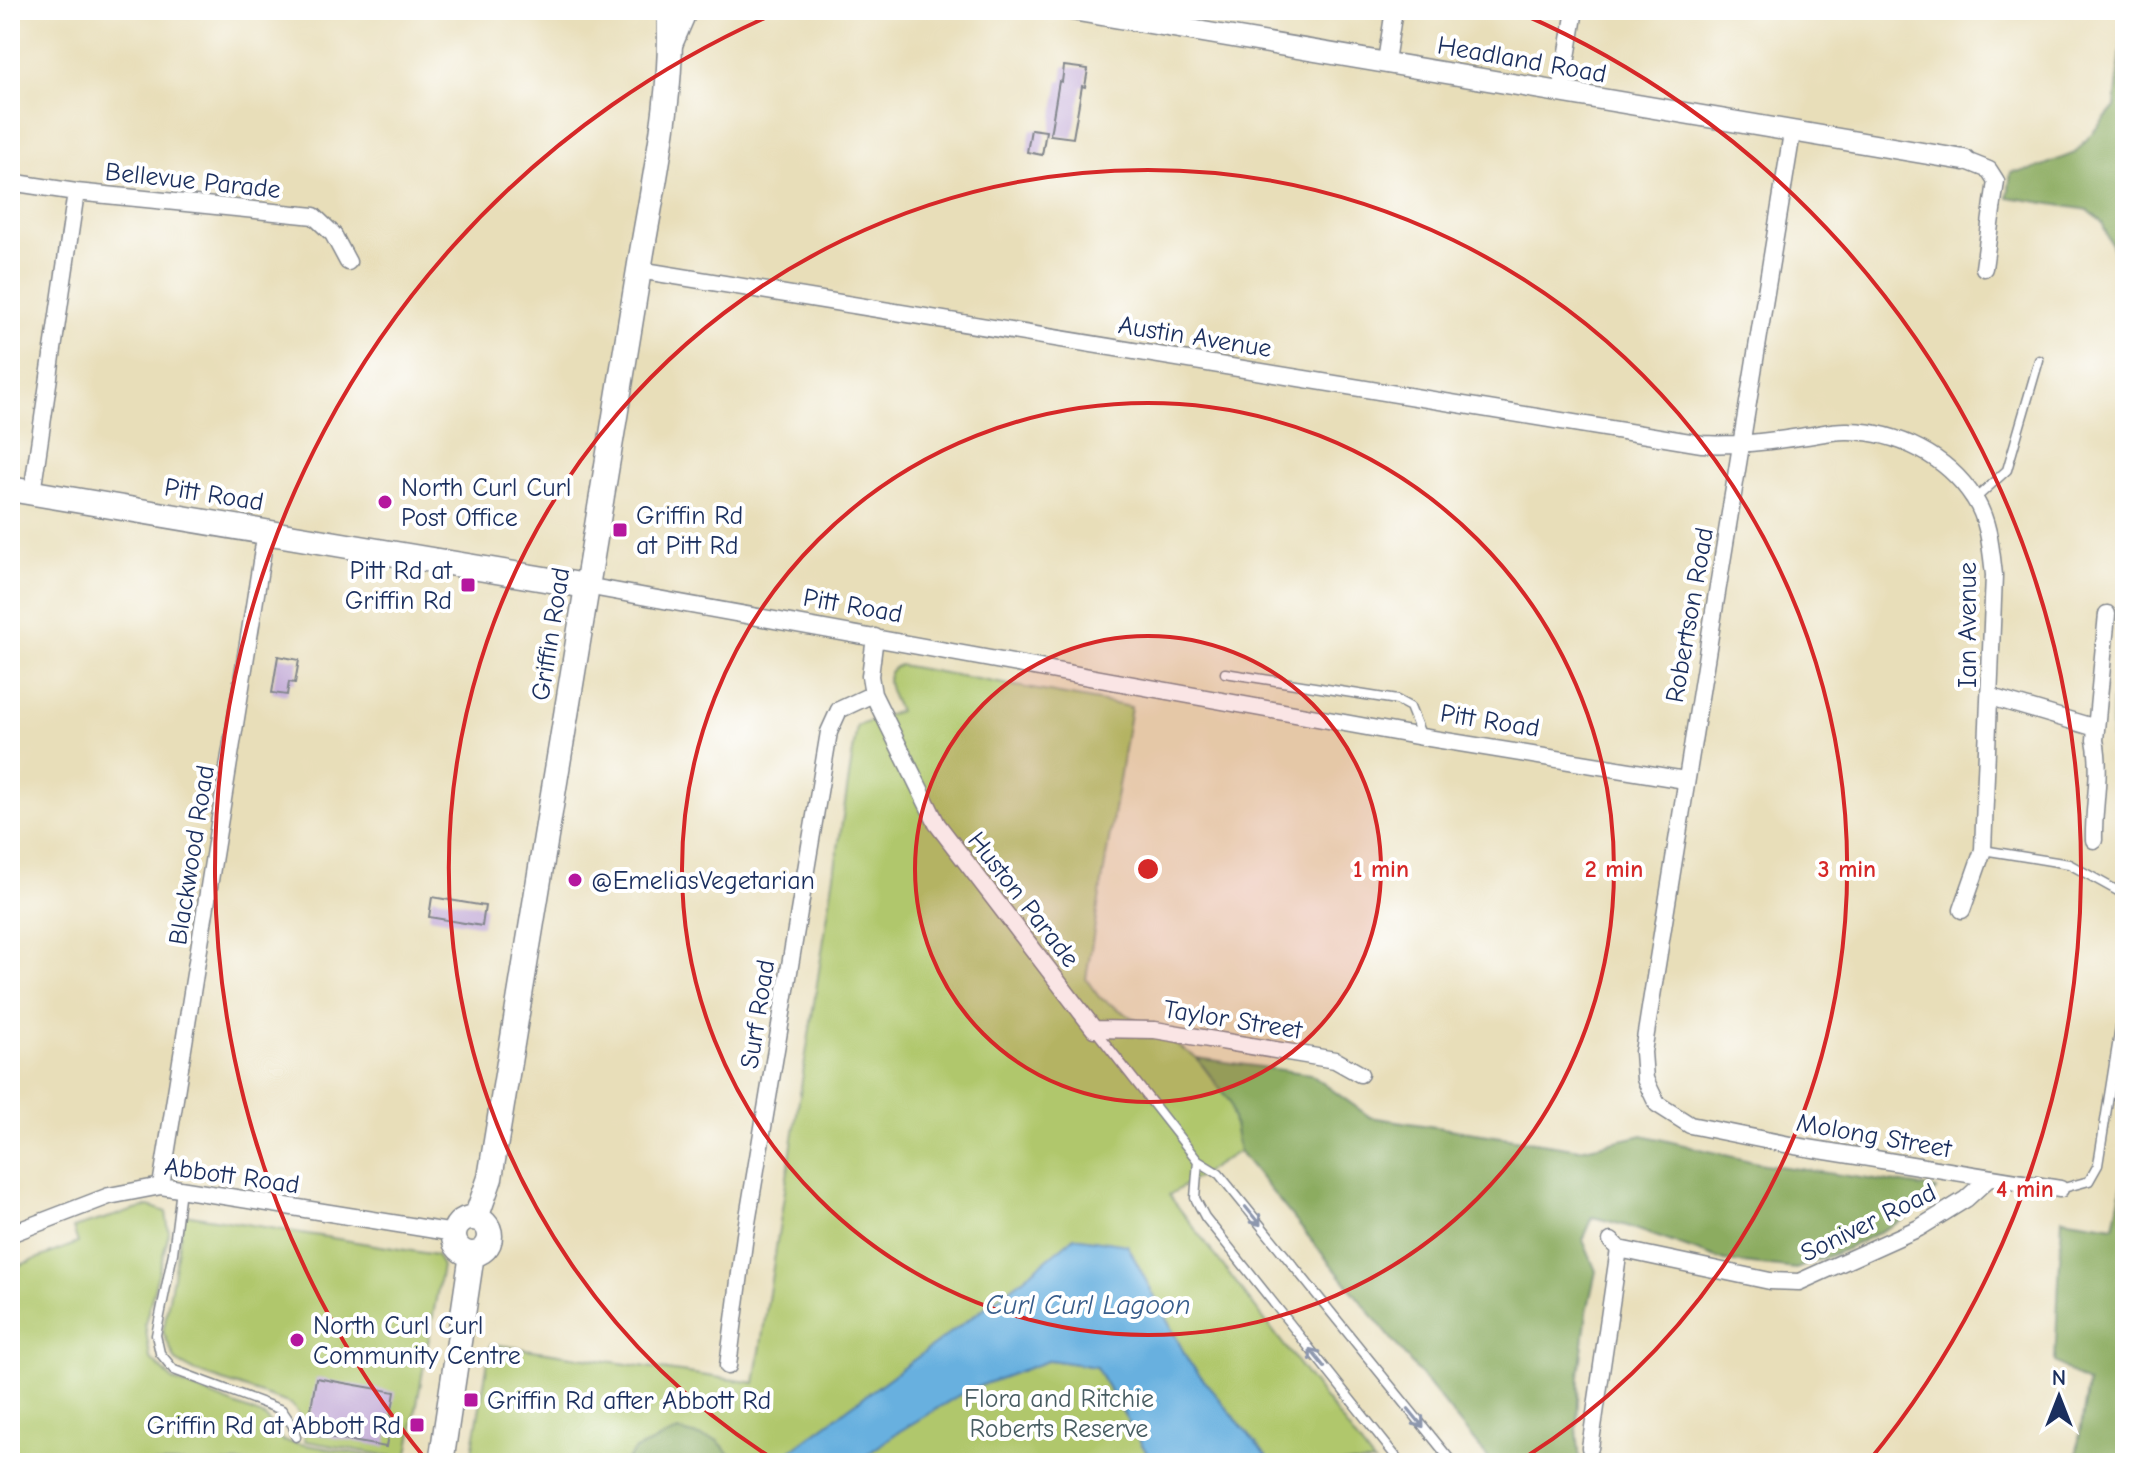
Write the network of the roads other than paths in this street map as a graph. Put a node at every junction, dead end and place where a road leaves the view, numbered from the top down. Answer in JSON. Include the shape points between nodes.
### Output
{"nodes":[{"id":1,"x":669,"y":10,"type":"edge"},
{"id":2,"x":687,"y":10,"type":"edge"},
{"id":3,"x":1072,"y":10,"type":"edge"},
{"id":4,"x":1394,"y":10,"type":"edge"},
{"id":5,"x":1575,"y":10,"type":"edge"},
{"id":6,"x":669,"y":52,"type":"junction"},
{"id":7,"x":1386,"y":61,"type":"junction"},
{"id":8,"x":1561,"y":93,"type":"junction"},
{"id":9,"x":1792,"y":133,"type":"junction"},
{"id":10,"x":1964,"y":160,"type":"joint"},
{"id":11,"x":10,"y":182,"type":"edge"},
{"id":12,"x":76,"y":192,"type":"junction"},
{"id":13,"x":348,"y":262,"type":"dead end"},
{"id":14,"x":1984,"y":268,"type":"dead end"},
{"id":15,"x":639,"y":270,"type":"junction"},
{"id":16,"x":2039,"y":360,"type":"dead end"},
{"id":17,"x":1744,"y":444,"type":"junction"},
{"id":18,"x":21,"y":491,"type":"edge"},
{"id":19,"x":1975,"y":499,"type":"junction"},
{"id":20,"x":266,"y":531,"type":"junction"},
{"id":21,"x":586,"y":586,"type":"junction"},
{"id":22,"x":2107,"y":614,"type":"dead end"},
{"id":23,"x":875,"y":637,"type":"junction"},
{"id":24,"x":1225,"y":673,"type":"dead end"},
{"id":25,"x":873,"y":694,"type":"junction"},
{"id":26,"x":1991,"y":697,"type":"junction"},
{"id":27,"x":2096,"y":728,"type":"junction"},
{"id":28,"x":1422,"y":737,"type":"junction"},
{"id":29,"x":1685,"y":780,"type":"junction"},
{"id":30,"x":2094,"y":840,"type":"dead end"},
{"id":31,"x":1983,"y":850,"type":"junction"},
{"id":32,"x":2125,"y":895,"type":"edge"},
{"id":33,"x":1962,"y":910,"type":"dead end"},
{"id":34,"x":2125,"y":995,"type":"edge"},
{"id":35,"x":1094,"y":1029,"type":"junction"},
{"id":36,"x":1360,"y":1074,"type":"dead end"},
{"id":37,"x":1657,"y":1104,"type":"joint"},
{"id":38,"x":1198,"y":1161,"type":"junction"},
{"id":39,"x":1988,"y":1179,"type":"junction"},
{"id":40,"x":161,"y":1186,"type":"junction"},
{"id":41,"x":181,"y":1188,"type":"junction"},
{"id":42,"x":2060,"y":1189,"type":"joint"},
{"id":43,"x":476,"y":1218,"type":"junction"},
{"id":44,"x":454,"y":1233,"type":"junction"},
{"id":45,"x":10,"y":1234,"type":"edge"},
{"id":46,"x":472,"y":1254,"type":"junction"},
{"id":47,"x":728,"y":1366,"type":"dead end"},
{"id":48,"x":296,"y":1437,"type":"dead end"},
{"id":49,"x":1590,"y":1448,"type":"dead end"},
{"id":50,"x":441,"y":1463,"type":"edge"},
{"id":51,"x":1401,"y":1463,"type":"edge"},
{"id":52,"x":1453,"y":1463,"type":"edge"}],
"edges":[{"from":1,"to":6,"type":"main road","name":"Griffin Road"},
{"from":2,"to":6,"type":"street"},
{"from":3,"to":7,"type":"street","name":"Headland Road"},
{"from":4,"to":7,"type":"street"},
{"from":5,"to":8,"type":"street"},
{"from":6,"to":15,"type":"main road","name":"Griffin Road"},
{"from":7,"to":8,"type":"street","name":"Headland Road"},
{"from":8,"to":9,"type":"street","name":"Headland Road"},
{"from":9,"to":10,"type":"street","name":"Headland Road"},
{"from":9,"to":17,"type":"street","name":"Robertson Road"},
{"from":10,"to":14,"type":"street","via":[[1989,170],[1996,181]]},
{"from":11,"to":12,"type":"street","name":"Bellevue Parade"},
{"from":12,"to":13,"type":"street","name":"Bellevue Parade","via":[[314,216],[333,234]]},
{"from":12,"to":18,"type":"street"},
{"from":15,"to":17,"type":"street","name":"Austin Avenue","via":[[1702,444]]},
{"from":15,"to":21,"type":"main road","name":"Griffin Road"},
{"from":16,"to":19,"type":"lane","via":[[2007,470]]},
{"from":17,"to":19,"type":"street","name":"Ian Avenue","via":[[1871,432],[1923,450]]},
{"from":17,"to":29,"type":"street","name":"Robertson Road"},
{"from":18,"to":20,"type":"main road","name":"Pitt Road"},
{"from":19,"to":26,"type":"street","name":"Ian Avenue","via":[[1991,544],[1994,575]]},
{"from":20,"to":21,"type":"main road","name":"Pitt Road"},
{"from":20,"to":40,"type":"street","name":"Blackwood Road"},
{"from":21,"to":23,"type":"street","name":"Pitt Road"},
{"from":21,"to":43,"type":"main road","name":"Griffin Road","via":[[490,1178]]},
{"from":22,"to":27,"type":"street"},
{"from":23,"to":25,"type":"street","name":"Huston Parade"},
{"from":23,"to":28,"type":"street","name":"Pitt Road"},
{"from":24,"to":28,"type":"lane","via":[[1397,700],[1410,707]]},
{"from":25,"to":35,"type":"street","name":"Huston Parade","via":[[937,824]]},
{"from":25,"to":47,"type":"street","name":"Surf Road","via":[[839,710],[829,732]]},
{"from":26,"to":27,"type":"street"},
{"from":26,"to":31,"type":"street","name":"Ian Avenue"},
{"from":27,"to":30,"type":"street"},
{"from":28,"to":29,"type":"street","name":"Pitt Road"},
{"from":29,"to":37,"type":"street","name":"Robertson Road","via":[[1643,1052],[1645,1079]]},
{"from":31,"to":32,"type":"lane","via":[[2069,864]]},
{"from":31,"to":33,"type":"street","name":"Ian Avenue"},
{"from":34,"to":42,"type":"lane","name":"Molong Street","via":[[2098,1165],[2089,1181]]},
{"from":35,"to":36,"type":"street","name":"Taylor Street","via":[[1155,1030],[1335,1060]]},
{"from":35,"to":38,"type":"lane","name":"Huston Parade"},
{"from":37,"to":39,"type":"street","name":"Molong Street","via":[[1690,1125]]},
{"from":51,"to":38,"type":"lane","one_way":true,"via":[[1205,1217],[1195,1198]]},
{"from":38,"to":52,"type":"lane","name":"Huston Parade","one_way":true,"via":[[1219,1174]]},
{"from":39,"to":42,"type":"street","name":"Molong Street"},
{"from":39,"to":49,"type":"street","name":"Soniver Road","via":[[1919,1228],[1799,1282],[1770,1281],[1615,1245]]},
{"from":40,"to":41,"type":"street","name":"Abbott Road"},
{"from":40,"to":45,"type":"street","name":"Abbott Road","via":[[109,1196]]},
{"from":41,"to":44,"type":"street","name":"Abbott Road"},
{"from":41,"to":48,"type":"lane","via":[[156,1335],[160,1353],[174,1370],[282,1410]]},
{"from":43,"to":44,"type":"main road","via":[[459,1222]]},
{"from":43,"to":46,"type":"main road","via":[[487,1223],[490,1241]]},
{"from":44,"to":46,"type":"main road","via":[[461,1250]]},
{"from":46,"to":50,"type":"main road"}]}
